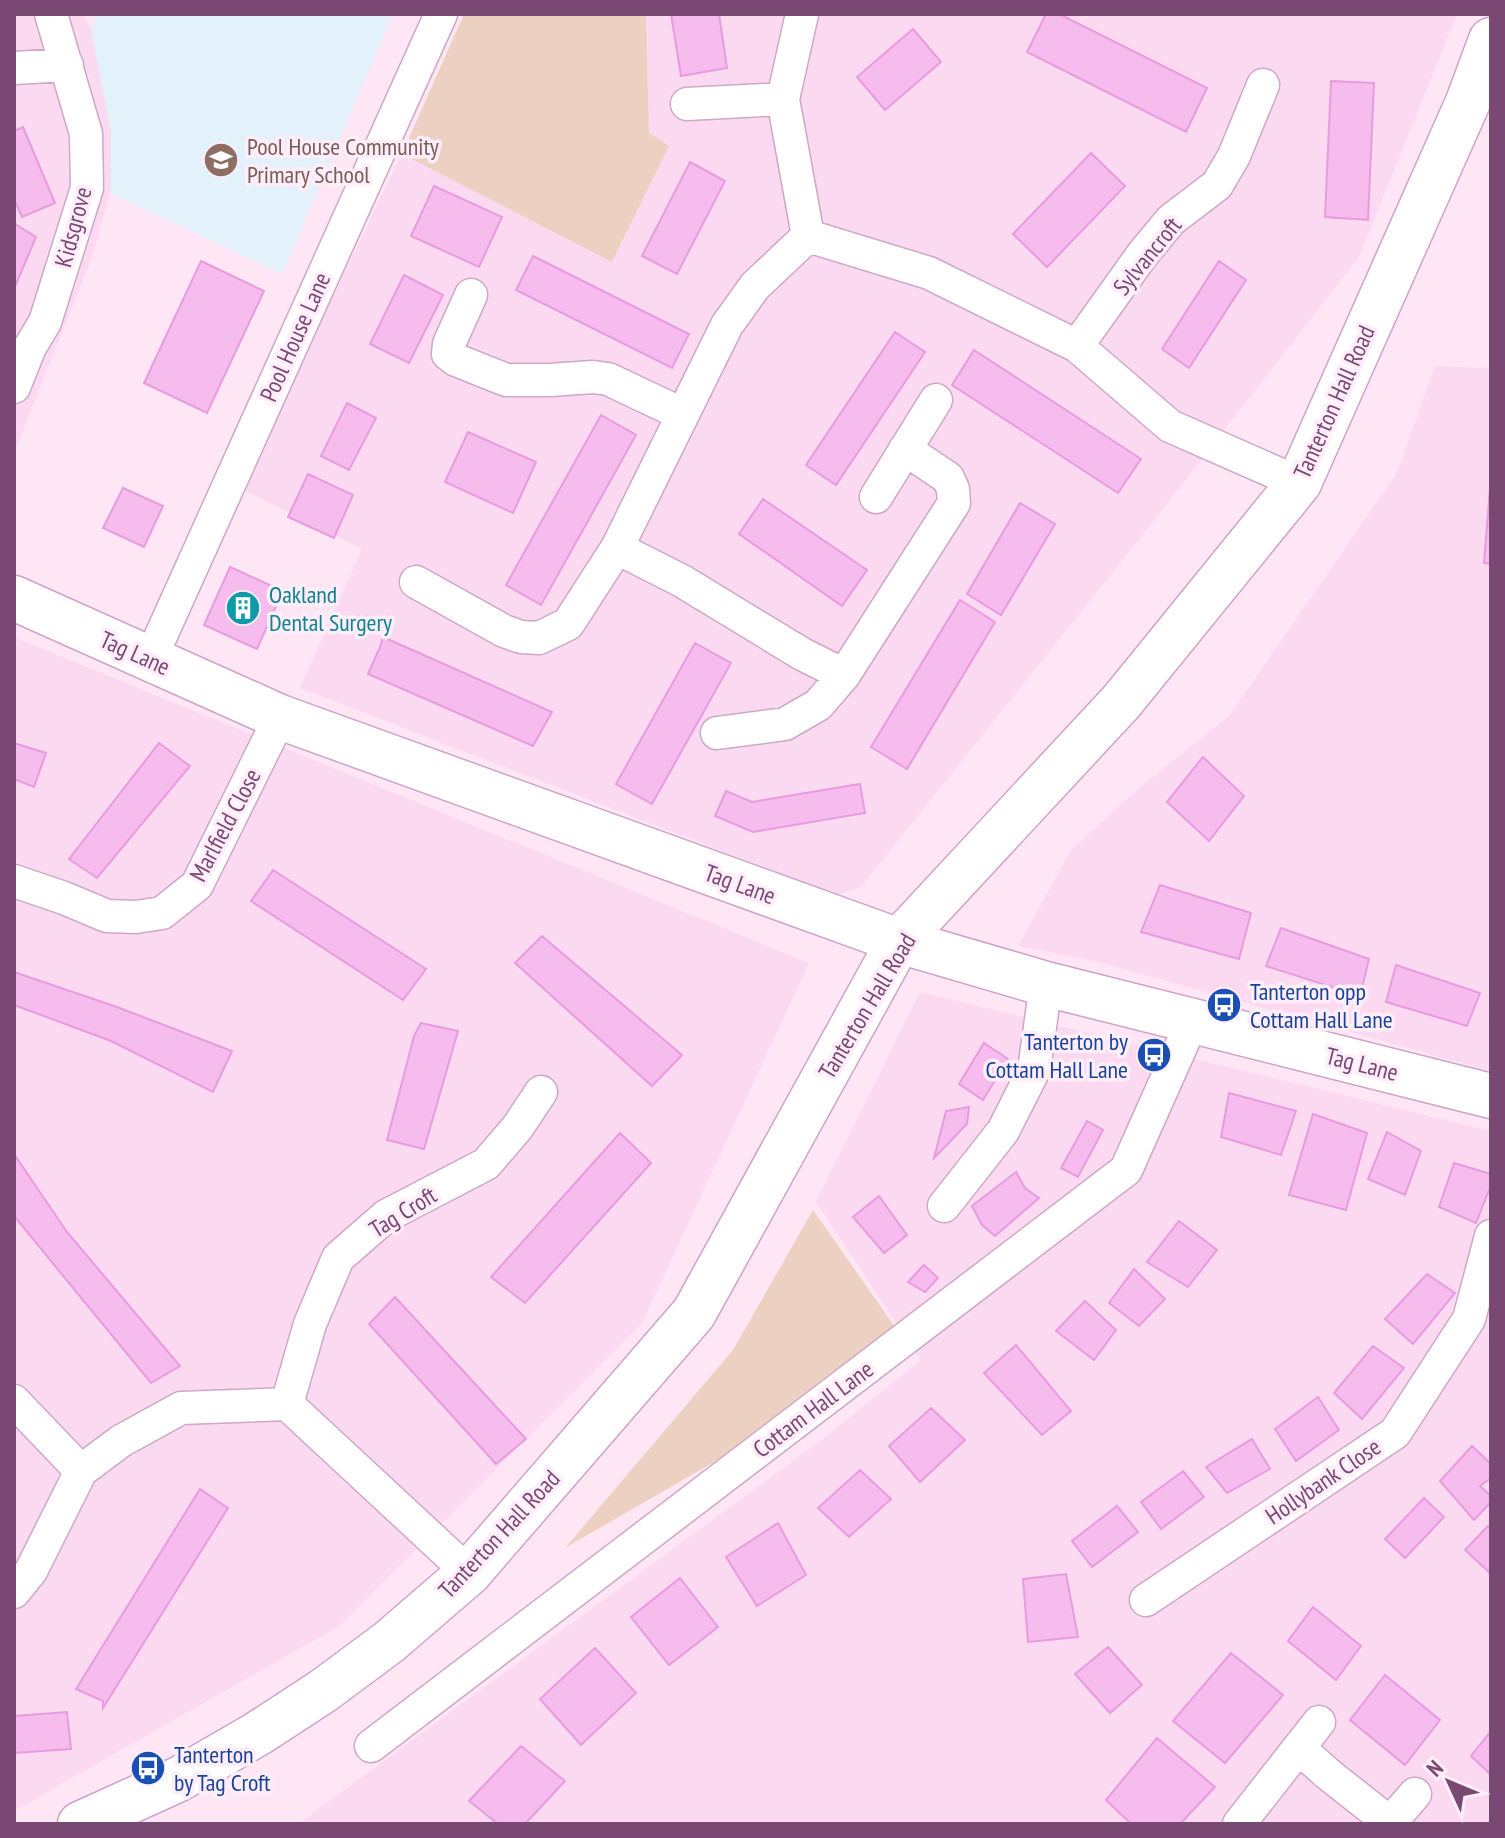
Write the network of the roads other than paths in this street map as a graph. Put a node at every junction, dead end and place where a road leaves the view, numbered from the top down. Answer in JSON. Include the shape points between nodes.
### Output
{"nodes":[{"id":1,"x":51,"y":14,"type":"edge"},
{"id":2,"x":441,"y":14,"type":"edge"},
{"id":3,"x":802,"y":14,"type":"edge"},
{"id":4,"x":1491,"y":40,"type":"edge"},
{"id":5,"x":67,"y":65,"type":"junction"},
{"id":6,"x":14,"y":68,"type":"edge"},
{"id":7,"x":1263,"y":85,"type":"dead end"},
{"id":8,"x":783,"y":99,"type":"junction"},
{"id":9,"x":687,"y":104,"type":"dead end"},
{"id":10,"x":1480,"y":107,"type":"edge"},
{"id":11,"x":808,"y":236,"type":"junction"},
{"id":12,"x":471,"y":295,"type":"dead end"},
{"id":13,"x":22,"y":344,"type":"edge"},
{"id":14,"x":1077,"y":346,"type":"junction"},
{"id":15,"x":14,"y":387,"type":"edge"},
{"id":16,"x":936,"y":400,"type":"dead end"},
{"id":17,"x":682,"y":414,"type":"junction"},
{"id":18,"x":905,"y":449,"type":"junction"},
{"id":19,"x":1299,"y":483,"type":"junction"},
{"id":20,"x":876,"y":497,"type":"dead end"},
{"id":21,"x":617,"y":548,"type":"junction"},
{"id":22,"x":416,"y":582,"type":"dead end"},
{"id":23,"x":14,"y":598,"type":"edge"},
{"id":24,"x":150,"y":660,"type":"junction"},
{"id":25,"x":844,"y":675,"type":"junction"},
{"id":26,"x":280,"y":717,"type":"junction"},
{"id":27,"x":717,"y":733,"type":"dead end"},
{"id":28,"x":14,"y":881,"type":"edge"},
{"id":29,"x":899,"y":941,"type":"junction"},
{"id":30,"x":1046,"y":984,"type":"junction"},
{"id":31,"x":1192,"y":1022,"type":"junction"},
{"id":32,"x":541,"y":1092,"type":"dead end"},
{"id":33,"x":1491,"y":1096,"type":"edge"},
{"id":34,"x":944,"y":1206,"type":"dead end"},
{"id":35,"x":1491,"y":1236,"type":"edge"},
{"id":36,"x":14,"y":1401,"type":"edge"},
{"id":37,"x":287,"y":1404,"type":"junction"},
{"id":38,"x":81,"y":1471,"type":"junction"},
{"id":39,"x":469,"y":1573,"type":"junction"},
{"id":40,"x":14,"y":1592,"type":"edge"},
{"id":41,"x":1146,"y":1600,"type":"dead end"},
{"id":42,"x":1319,"y":1722,"type":"dead end"},
{"id":43,"x":371,"y":1746,"type":"dead end"},
{"id":44,"x":1299,"y":1748,"type":"junction"},
{"id":45,"x":1415,"y":1794,"type":"dead end"},
{"id":46,"x":1390,"y":1823,"type":"edge"},
{"id":47,"x":80,"y":1824,"type":"edge"},
{"id":48,"x":1239,"y":1824,"type":"edge"}],
"edges":[{"from":1,"to":5,"type":"street","name":"Kidsgrove"},
{"from":2,"to":24,"type":"street","name":"Pool House Lane"},
{"from":3,"to":8,"type":"street"},
{"from":4,"to":10,"type":"street","name":"Tanterton Hall Road"},
{"from":5,"to":6,"type":"street"},
{"from":5,"to":13,"type":"street","name":"Kidsgrove","via":[[86,134],[87,188],[45,322]]},
{"from":7,"to":14,"type":"street","name":"Sylvancroft","via":[[1217,185],[1171,220]]},
{"from":8,"to":9,"type":"street"},
{"from":8,"to":11,"type":"street"},
{"from":10,"to":19,"type":"street","name":"Tanterton Hall Road"},
{"from":11,"to":14,"type":"street","via":[[929,273]]},
{"from":11,"to":17,"type":"street","via":[[755,286],[727,325]]},
{"from":12,"to":17,"type":"street","via":[[449,344],[448,354],[456,360],[506,380],[608,379]]},
{"from":13,"to":15,"type":"street","name":"Kidsgrove"},
{"from":14,"to":19,"type":"street","via":[[1170,426]]},
{"from":16,"to":18,"type":"street"},
{"from":17,"to":21,"type":"street"},
{"from":18,"to":20,"type":"street"},
{"from":18,"to":25,"type":"street","via":[[948,478],[954,503]]},
{"from":19,"to":29,"type":"street","name":"Tanterton Hall Road","via":[[1122,701]]},
{"from":21,"to":22,"type":"street","via":[[568,624],[539,638],[504,631]]},
{"from":21,"to":25,"type":"street"},
{"from":23,"to":24,"type":"street","name":"Tag Lane"},
{"from":24,"to":26,"type":"street","name":"Tag Lane"},
{"from":25,"to":27,"type":"street","via":[[818,705],[785,724]]},
{"from":26,"to":28,"type":"street","name":"Marlfield Close","via":[[197,885],[162,913],[107,916]]},
{"from":26,"to":29,"type":"street","name":"Tag Lane"},
{"from":29,"to":30,"type":"street","name":"Tag Lane"},
{"from":29,"to":39,"type":"street","name":"Tanterton Hall Road","via":[[694,1313]]},
{"from":30,"to":31,"type":"street","name":"Tag Lane"},
{"from":30,"to":34,"type":"street","via":[[1034,1070],[1003,1131]]},
{"from":31,"to":33,"type":"street","name":"Tag Lane"},
{"from":31,"to":43,"type":"street","name":"Cottam Hall Lane","via":[[1126,1170]]},
{"from":32,"to":37,"type":"street","name":"Tag Croft","via":[[486,1164],[386,1216],[338,1258],[310,1324]]},
{"from":35,"to":41,"type":"street","name":"Hollybank Close","via":[[1469,1319],[1395,1433]]},
{"from":36,"to":38,"type":"street"},
{"from":37,"to":38,"type":"street","via":[[181,1408],[121,1441]]},
{"from":37,"to":39,"type":"street"},
{"from":38,"to":40,"type":"street","via":[[31,1571]]},
{"from":39,"to":47,"type":"street","name":"Tanterton Hall Road","via":[[389,1642],[257,1734],[179,1779]]},
{"from":42,"to":44,"type":"street"},
{"from":44,"to":46,"type":"street"},
{"from":44,"to":48,"type":"street"},
{"from":45,"to":46,"type":"street"}]}
